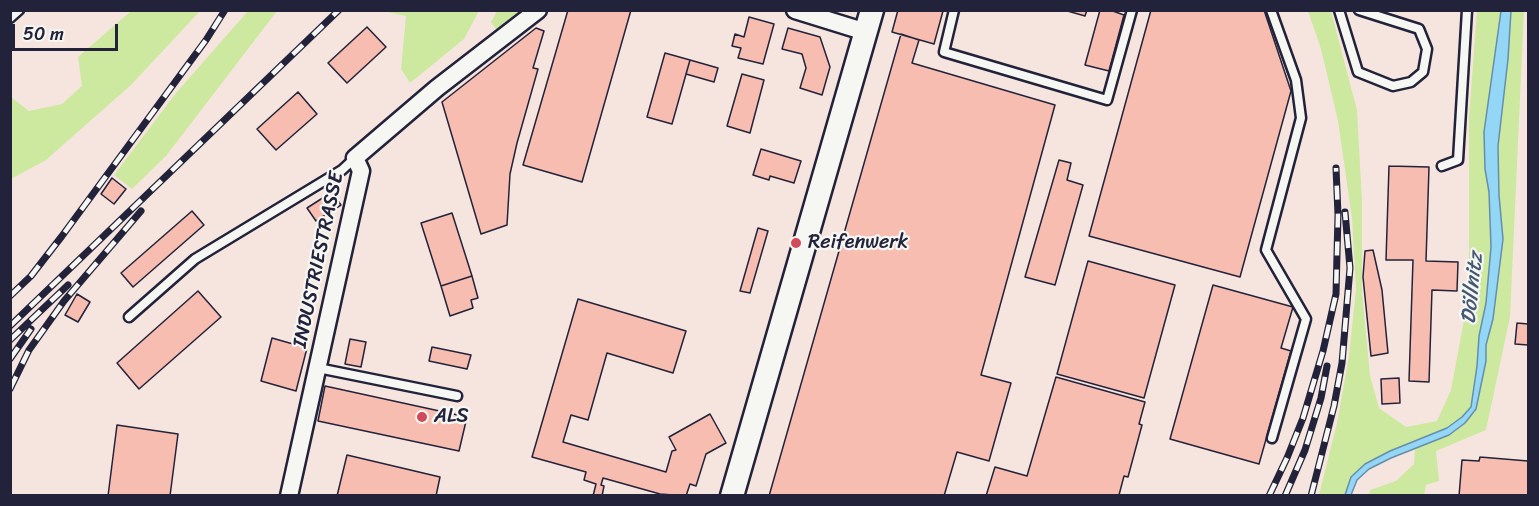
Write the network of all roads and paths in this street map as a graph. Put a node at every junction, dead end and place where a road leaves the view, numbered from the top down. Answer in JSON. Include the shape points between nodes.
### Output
{"nodes":[{"id":1,"x":18,"y":10,"type":"edge"},
{"id":2,"x":538,"y":10,"type":"edge"},
{"id":3,"x":795,"y":10,"type":"edge"},
{"id":4,"x":954,"y":10,"type":"edge"},
{"id":5,"x":1132,"y":10,"type":"edge"},
{"id":6,"x":1271,"y":10,"type":"edge"},
{"id":7,"x":1339,"y":10,"type":"edge"},
{"id":8,"x":1359,"y":10,"type":"edge"},
{"id":9,"x":1467,"y":10,"type":"edge"},
{"id":10,"x":10,"y":18,"type":"edge"},
{"id":11,"x":869,"y":21,"type":"edge"},
{"id":12,"x":355,"y":158,"type":"junction"},
{"id":13,"x":1442,"y":166,"type":"dead end"},
{"id":14,"x":129,"y":316,"type":"dead end"},
{"id":15,"x":318,"y":368,"type":"junction"},
{"id":16,"x":457,"y":396,"type":"dead end"},
{"id":17,"x":1272,"y":438,"type":"dead end"},
{"id":18,"x":289,"y":495,"type":"edge"},
{"id":19,"x":732,"y":495,"type":"edge"}],
"edges":[{"from":1,"to":10,"type":"lane"},
{"from":2,"to":12,"type":"street","name":"INDUSTRIESTRASSE"},
{"from":3,"to":11,"type":"street"},
{"from":4,"to":5,"type":"lane","via":[[944,51],[1107,100]]},
{"from":6,"to":17,"type":"lane","via":[[1296,80],[1301,118],[1266,250],[1306,319]]},
{"from":7,"to":8,"type":"lane","via":[[1358,72],[1393,86],[1411,82],[1423,72],[1427,49],[1419,29]]},
{"from":9,"to":13,"type":"lane","via":[[1458,160]]},
{"from":11,"to":19,"type":"main road"},
{"from":12,"to":14,"type":"lane","via":[[342,170],[195,260]]},
{"from":12,"to":15,"type":"street","name":"INDUSTRIESTRASSE","via":[[361,171]]},
{"from":15,"to":16,"type":"lane"},
{"from":15,"to":18,"type":"street","name":"INDUSTRIESTRASSE"}]}
